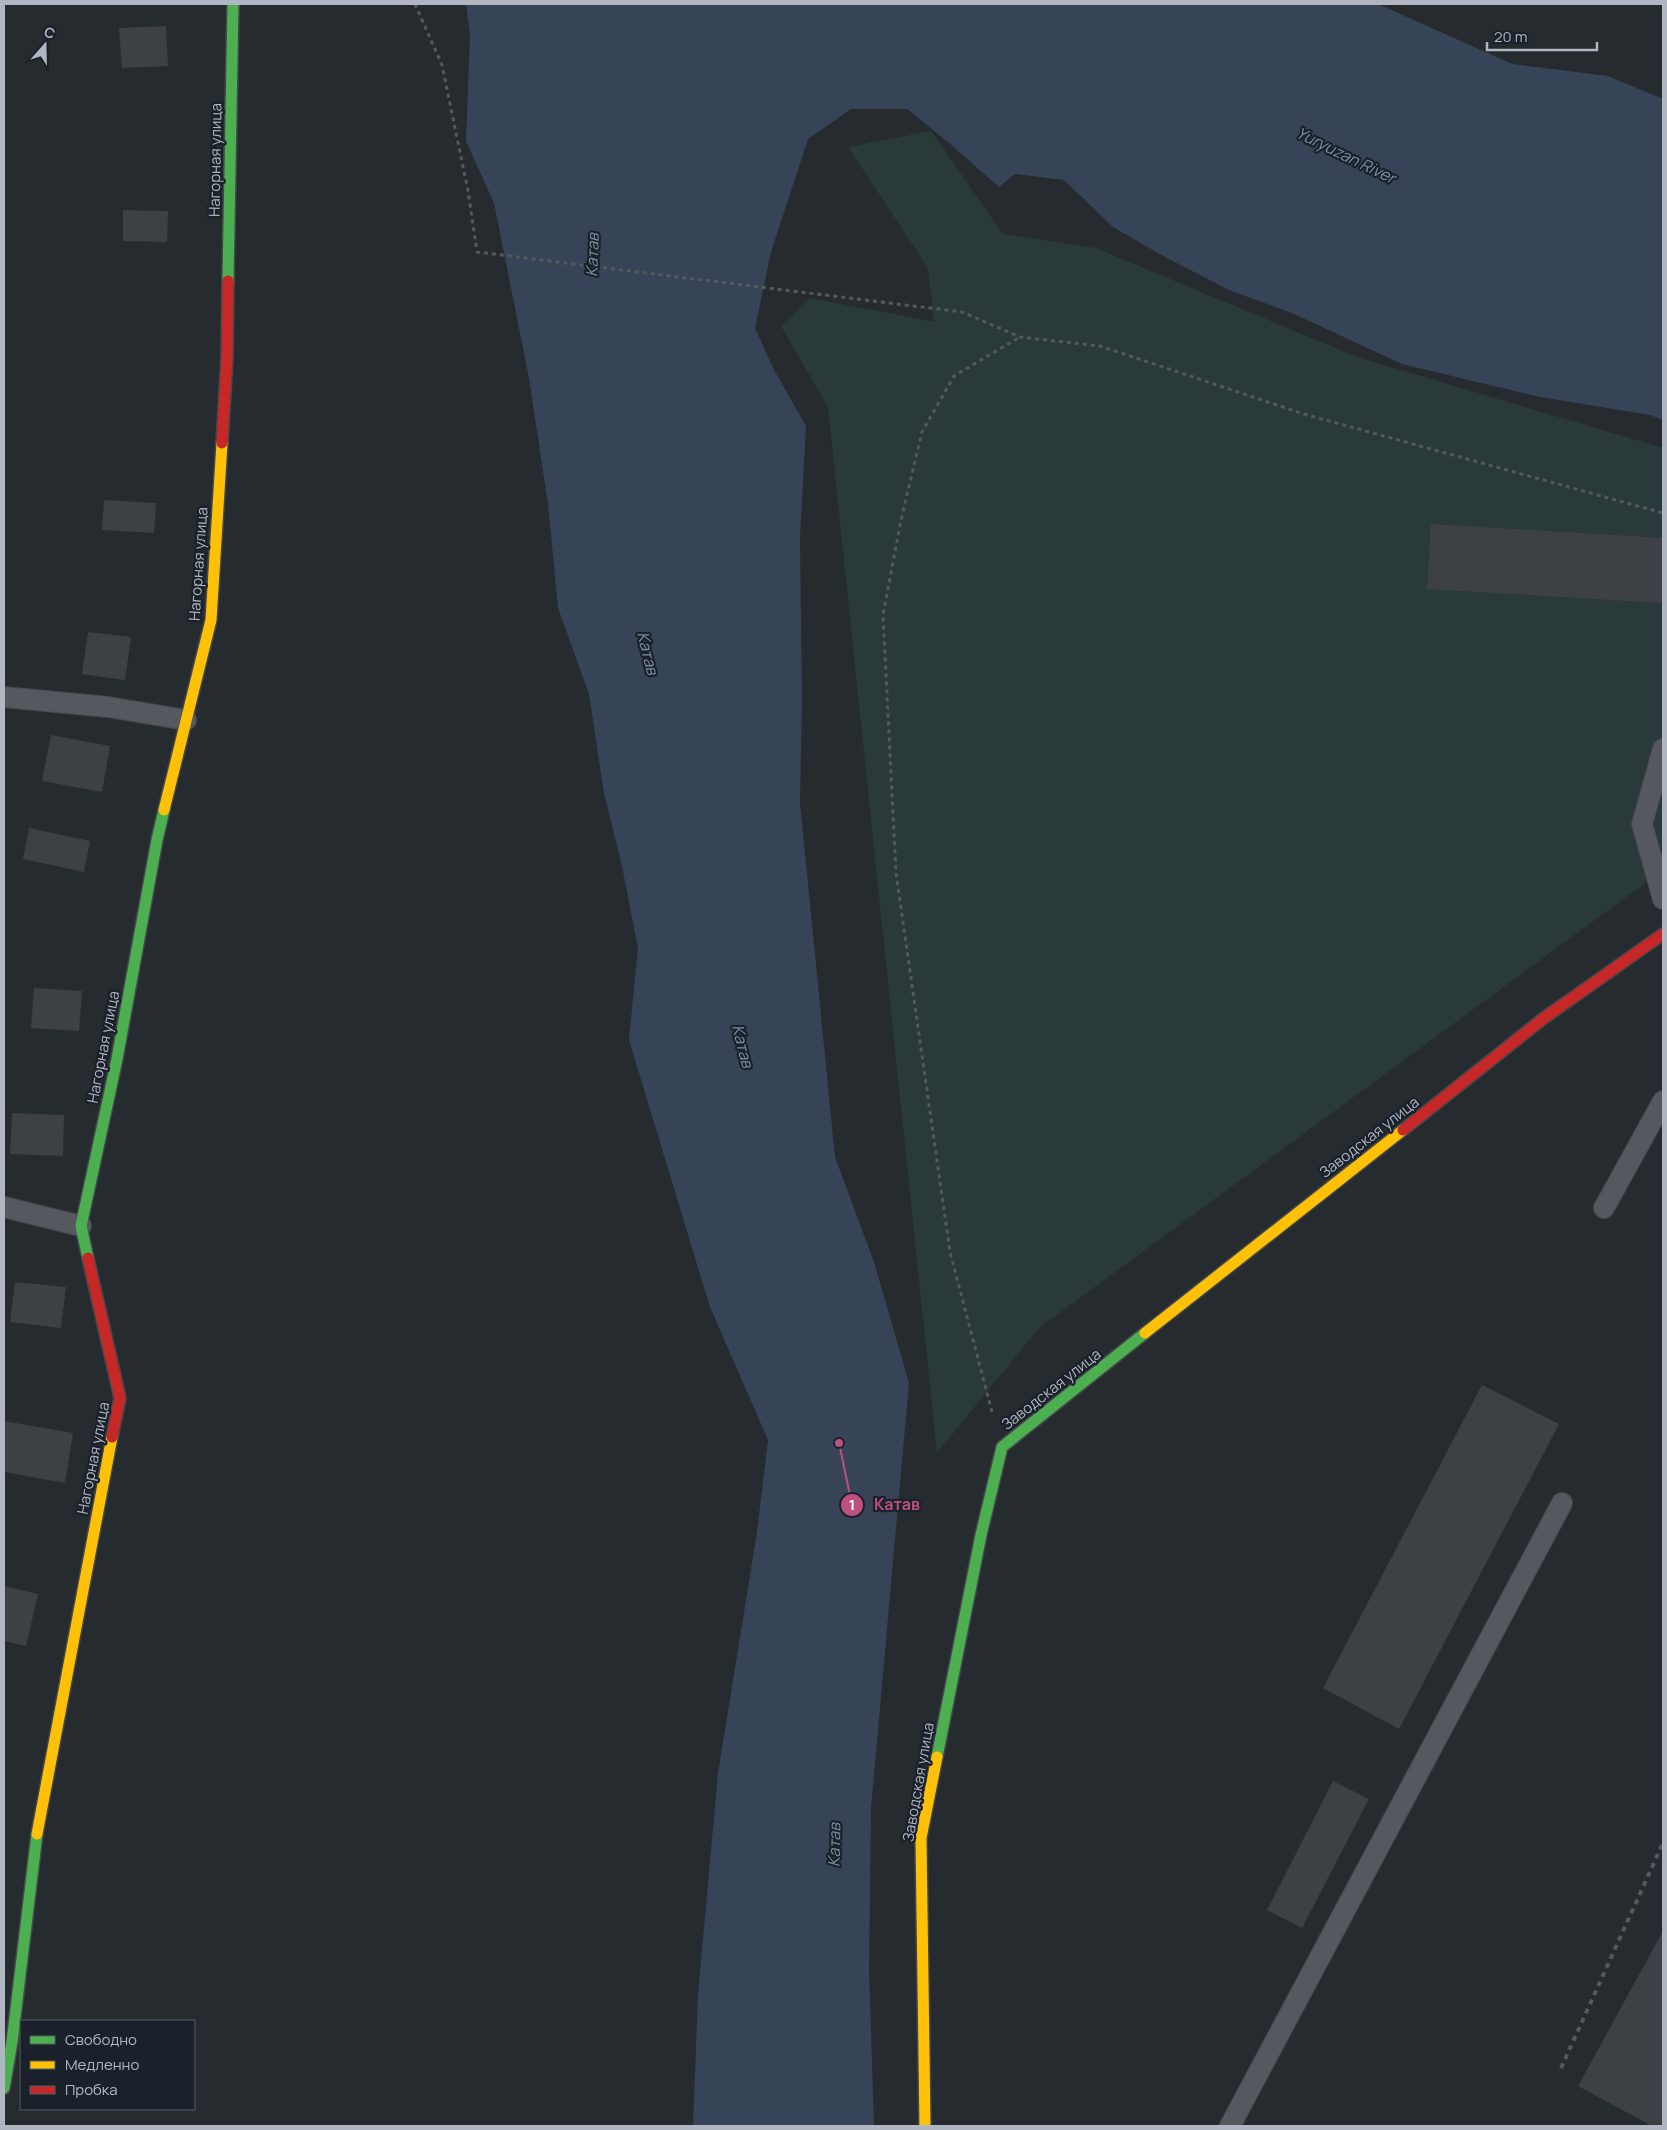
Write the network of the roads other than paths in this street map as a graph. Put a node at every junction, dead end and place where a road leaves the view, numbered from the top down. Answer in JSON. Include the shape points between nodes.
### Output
{"nodes":[{"id":1,"x":233,"y":4,"type":"edge"},
{"id":2,"x":4,"y":697,"type":"edge"},
{"id":3,"x":186,"y":720,"type":"junction"},
{"id":4,"x":1663,"y":749,"type":"edge"},
{"id":5,"x":1663,"y":900,"type":"edge"},
{"id":6,"x":1663,"y":934,"type":"edge"},
{"id":7,"x":1663,"y":1101,"type":"edge"},
{"id":8,"x":4,"y":1207,"type":"edge"},
{"id":9,"x":1604,"y":1208,"type":"dead end"},
{"id":10,"x":81,"y":1226,"type":"junction"},
{"id":11,"x":1562,"y":1503,"type":"dead end"},
{"id":12,"x":4,"y":2088,"type":"edge"},
{"id":13,"x":925,"y":2126,"type":"edge"},
{"id":14,"x":1230,"y":2126,"type":"edge"}],
"edges":[{"from":1,"to":3,"type":"street","name":"Нагорная улица","via":[[227,358],[210,620]]},
{"from":2,"to":3,"type":"lane"},
{"from":3,"to":10,"type":"street","name":"Нагорная улица","via":[[157,840],[117,1059]]},
{"from":4,"to":5,"type":"lane","via":[[1642,824]]},
{"from":6,"to":13,"type":"street","name":"Заводская улица","via":[[1544,1018],[1002,1447],[981,1535],[921,1838]]},
{"from":7,"to":9,"type":"lane"},
{"from":8,"to":10,"type":"lane"},
{"from":10,"to":12,"type":"street","name":"Нагорная улица","via":[[120,1398],[38,1817]]},
{"from":11,"to":14,"type":"lane"}]}
